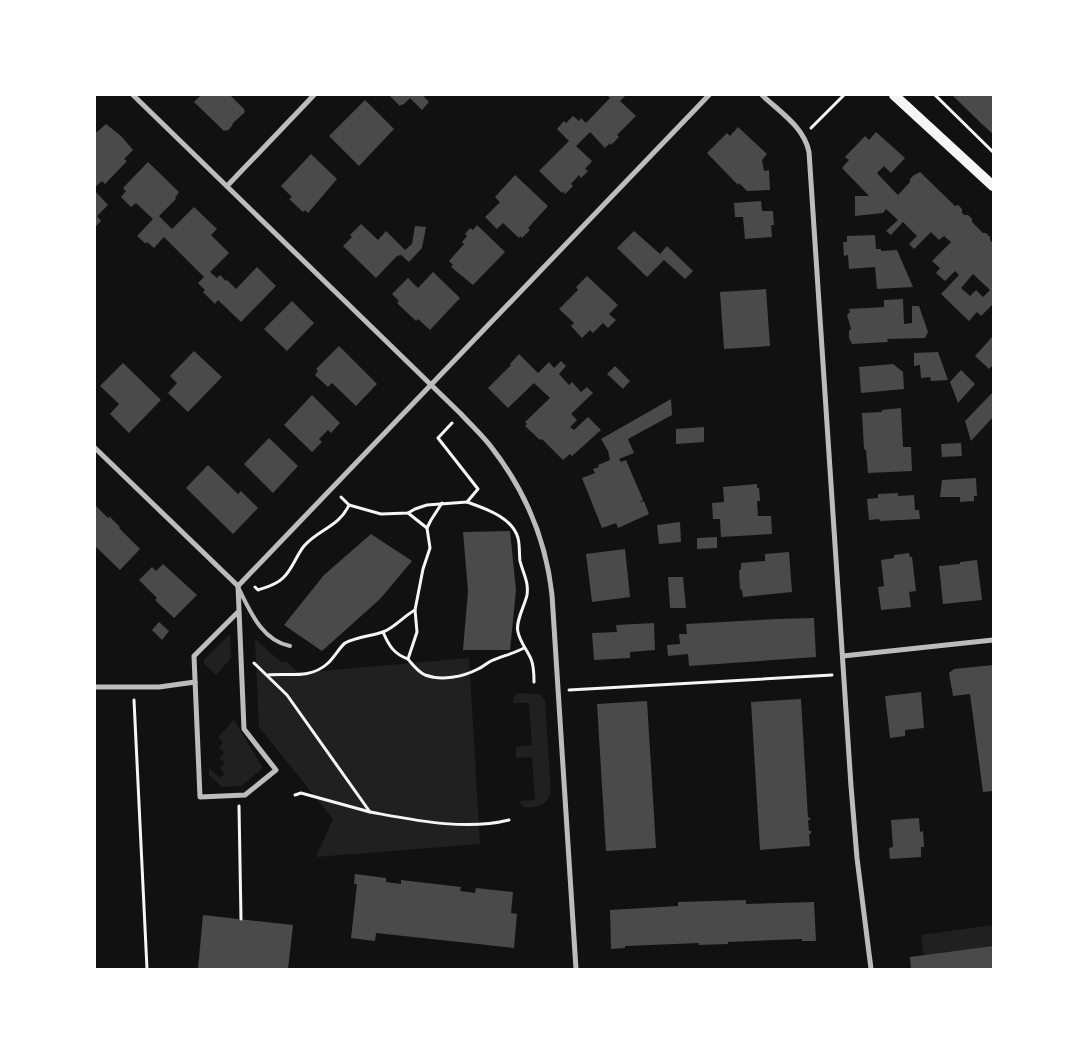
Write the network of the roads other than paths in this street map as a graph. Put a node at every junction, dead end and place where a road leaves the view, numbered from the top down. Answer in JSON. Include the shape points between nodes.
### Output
{"nodes":[{"id":1,"x":133,"y":95,"type":"edge"},
{"id":2,"x":314,"y":95,"type":"edge"},
{"id":3,"x":709,"y":95,"type":"edge"},
{"id":4,"x":762,"y":95,"type":"edge"},
{"id":5,"x":894,"y":95,"type":"edge"},
{"id":6,"x":227,"y":186,"type":"junction"},
{"id":7,"x":993,"y":186,"type":"edge"},
{"id":8,"x":432,"y":384,"type":"junction"},
{"id":9,"x":95,"y":448,"type":"edge"},
{"id":10,"x":238,"y":586,"type":"junction"},
{"id":11,"x":239,"y":611,"type":"junction"},
{"id":12,"x":993,"y":640,"type":"edge"},
{"id":13,"x":290,"y":646,"type":"dead end"},
{"id":14,"x":843,"y":656,"type":"junction"},
{"id":15,"x":195,"y":682,"type":"junction"},
{"id":16,"x":95,"y":687,"type":"edge"},
{"id":17,"x":576,"y":969,"type":"edge"},
{"id":18,"x":871,"y":969,"type":"edge"}],
"edges":[{"from":1,"to":6,"type":"street"},
{"from":2,"to":6,"type":"street"},
{"from":3,"to":8,"type":"street"},
{"from":4,"to":14,"type":"street","via":[[796,126],[804,136],[809,152]]},
{"from":5,"to":7,"type":"main road"},
{"from":6,"to":8,"type":"street"},
{"from":8,"to":10,"type":"street"},
{"from":8,"to":17,"type":"street","via":[[492,448],[530,510],[543,544],[552,595]]},
{"from":9,"to":10,"type":"street"},
{"from":10,"to":11,"type":"street"},
{"from":10,"to":13,"type":"lane","via":[[254,620],[277,642]]},
{"from":11,"to":15,"type":"street","via":[[194,656]]},
{"from":11,"to":15,"type":"street","via":[[244,729],[276,770],[245,795],[200,797]]},
{"from":12,"to":14,"type":"street"},
{"from":14,"to":18,"type":"street","via":[[857,858]]},
{"from":15,"to":16,"type":"street","via":[[159,687]]}]}
